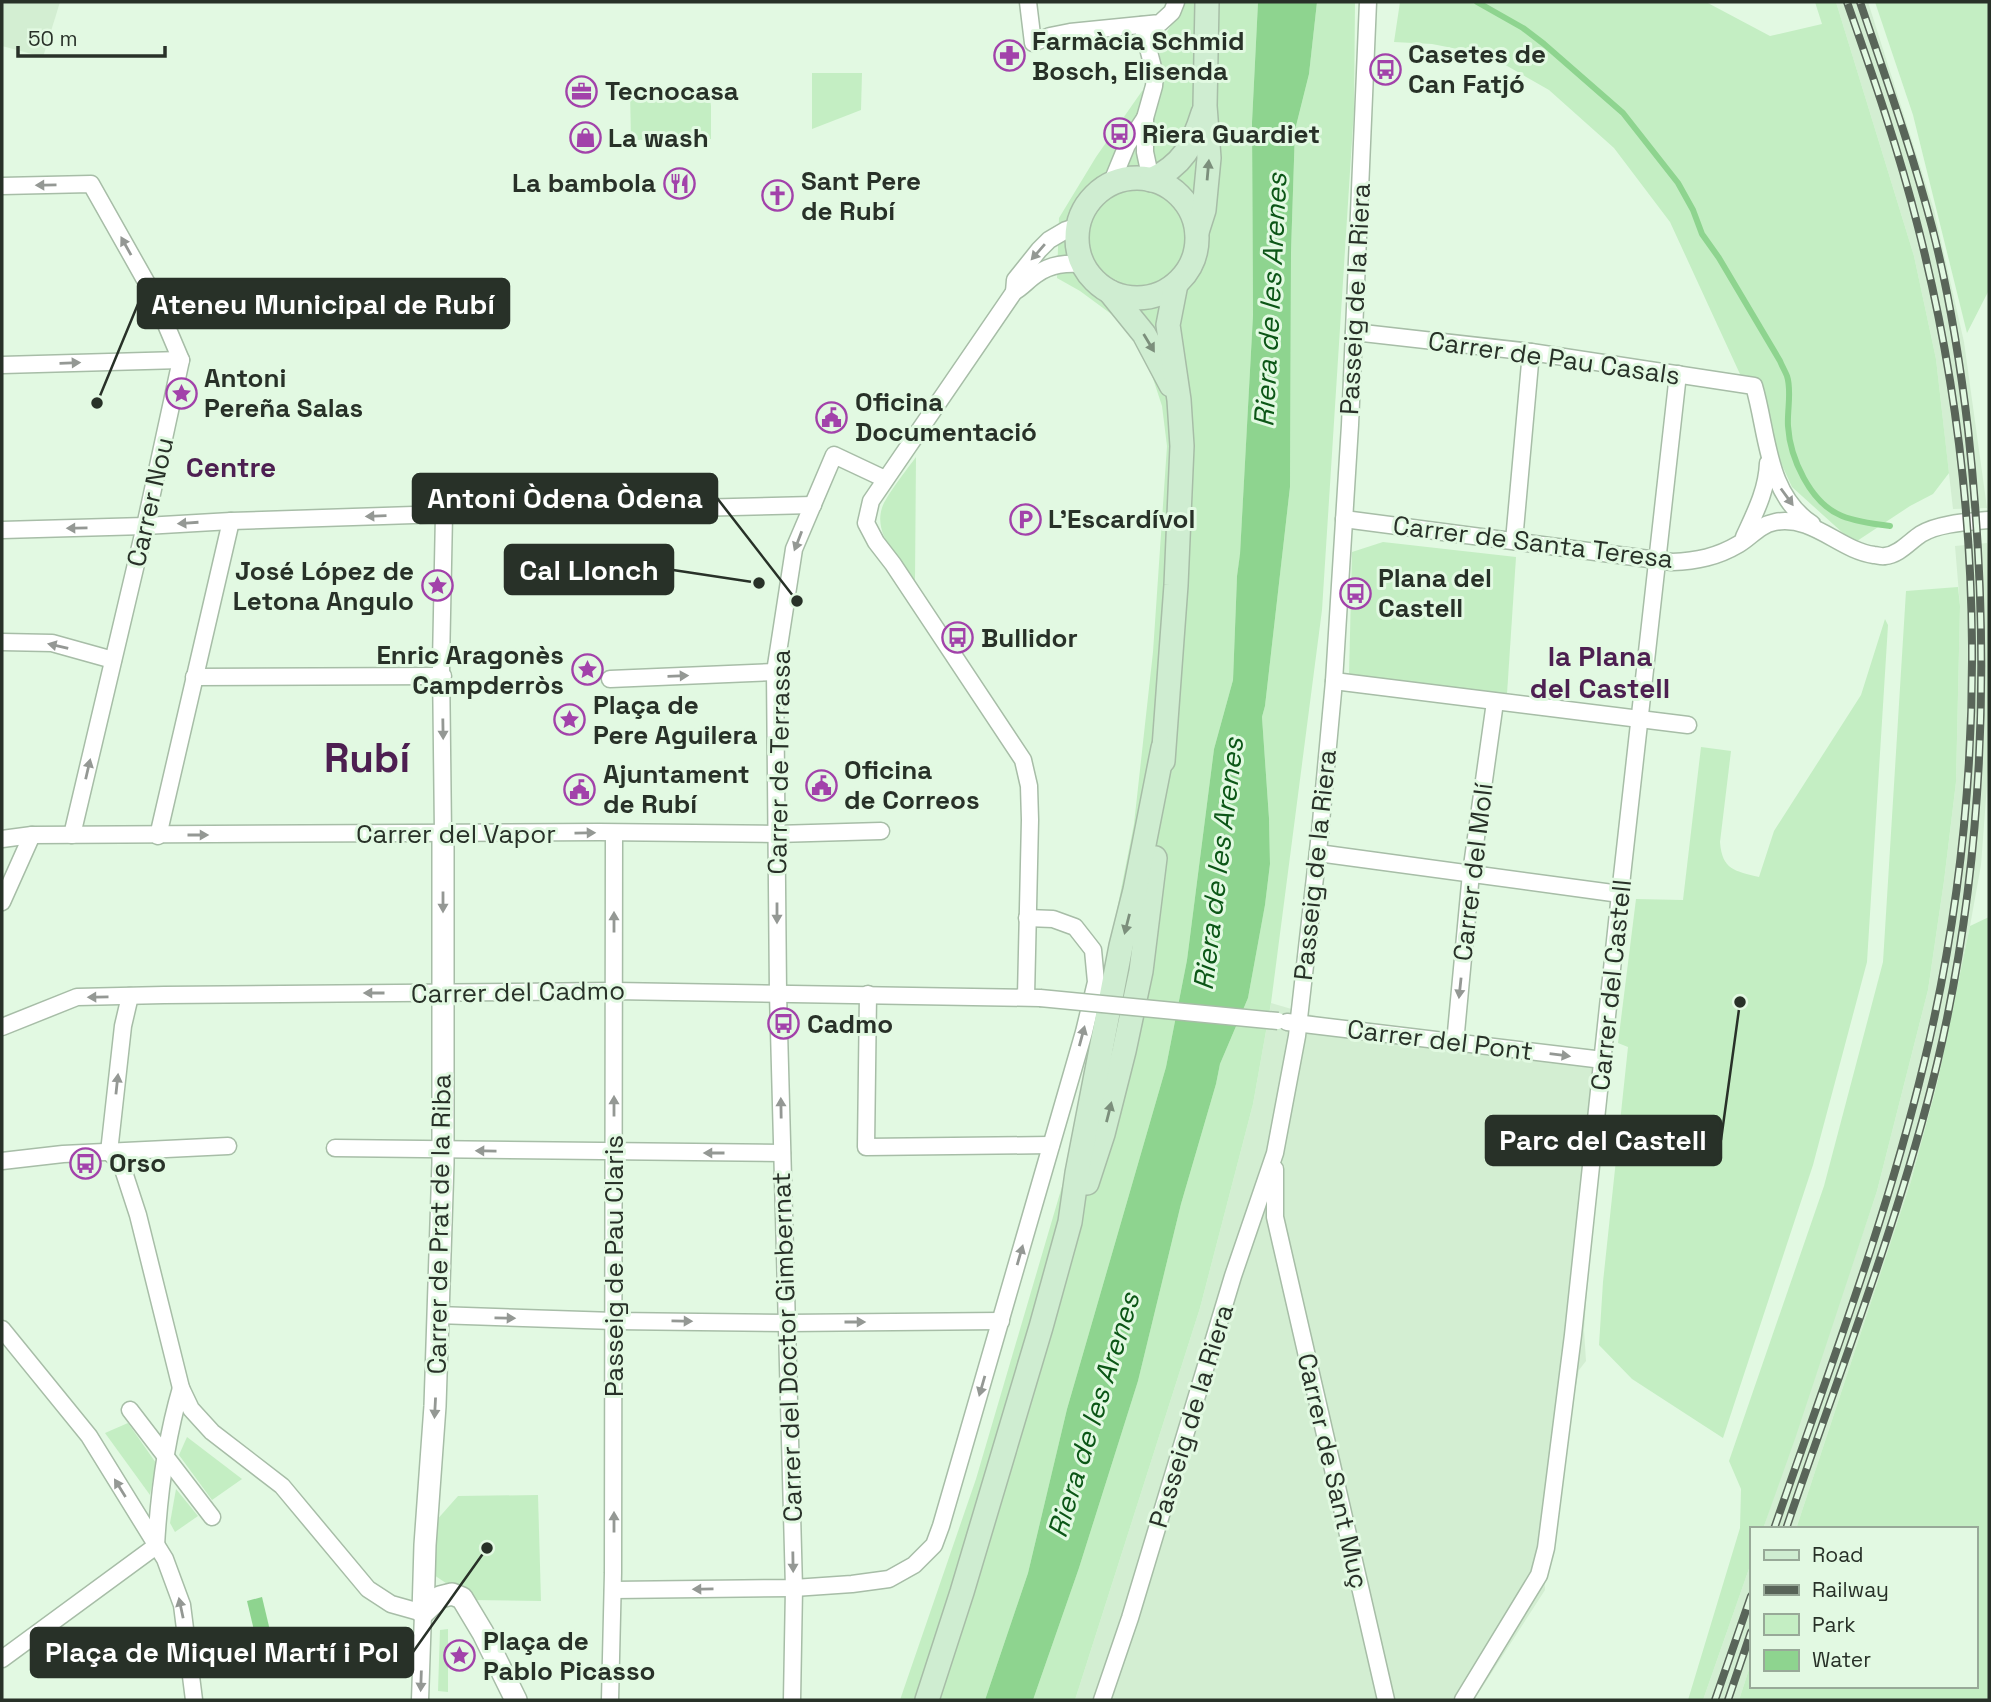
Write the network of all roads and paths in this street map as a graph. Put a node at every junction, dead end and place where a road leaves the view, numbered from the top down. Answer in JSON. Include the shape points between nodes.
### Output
{"nodes":[{"id":1,"x":1028,"y":2,"type":"edge"},
{"id":2,"x":1177,"y":2,"type":"edge"},
{"id":3,"x":1207,"y":2,"type":"edge"},
{"id":4,"x":1368,"y":2,"type":"edge"},
{"id":5,"x":1142,"y":25,"type":"junction"},
{"id":6,"x":1205,"y":106,"type":"junction"},
{"id":7,"x":1145,"y":118,"type":"junction"},
{"id":8,"x":1151,"y":180,"type":"junction"},
{"id":9,"x":1111,"y":184,"type":"junction"},
{"id":10,"x":2,"y":186,"type":"edge"},
{"id":11,"x":1078,"y":226,"type":"junction"},
{"id":12,"x":1197,"y":232,"type":"junction"},
{"id":13,"x":1082,"y":264,"type":"junction"},
{"id":14,"x":1176,"y":284,"type":"junction"},
{"id":15,"x":1014,"y":292,"type":"junction"},
{"id":16,"x":1110,"y":292,"type":"junction"},
{"id":17,"x":1354,"y":332,"type":"junction"},
{"id":18,"x":1531,"y":352,"type":"junction"},
{"id":19,"x":181,"y":360,"type":"junction"},
{"id":20,"x":2,"y":365,"type":"edge"},
{"id":21,"x":1678,"y":374,"type":"junction"},
{"id":22,"x":1179,"y":400,"type":"junction"},
{"id":23,"x":1768,"y":453,"type":"junction"},
{"id":24,"x":885,"y":479,"type":"junction"},
{"id":25,"x":813,"y":505,"type":"junction"},
{"id":26,"x":444,"y":514,"type":"junction"},
{"id":27,"x":1344,"y":519,"type":"junction"},
{"id":28,"x":1989,"y":520,"type":"edge"},
{"id":29,"x":231,"y":521,"type":"junction"},
{"id":30,"x":145,"y":526,"type":"junction"},
{"id":31,"x":2,"y":530,"type":"edge"},
{"id":32,"x":1821,"y":530,"type":"junction"},
{"id":33,"x":1514,"y":541,"type":"junction"},
{"id":34,"x":1741,"y":543,"type":"junction"},
{"id":35,"x":1658,"y":560,"type":"junction"},
{"id":36,"x":2,"y":642,"type":"edge"},
{"id":37,"x":113,"y":660,"type":"junction"},
{"id":38,"x":775,"y":672,"type":"junction"},
{"id":39,"x":443,"y":676,"type":"junction"},
{"id":40,"x":194,"y":677,"type":"junction"},
{"id":41,"x":610,"y":679,"type":"dead end"},
{"id":42,"x":1334,"y":681,"type":"junction"},
{"id":43,"x":1494,"y":702,"type":"junction"},
{"id":44,"x":1640,"y":720,"type":"junction"},
{"id":45,"x":1688,"y":725,"type":"dead end"},
{"id":46,"x":881,"y":831,"type":"dead end"},
{"id":47,"x":614,"y":832,"type":"junction"},
{"id":48,"x":443,"y":834,"type":"junction"},
{"id":49,"x":776,"y":834,"type":"junction"},
{"id":50,"x":32,"y":835,"type":"junction"},
{"id":51,"x":72,"y":835,"type":"junction"},
{"id":52,"x":158,"y":836,"type":"junction"},
{"id":53,"x":2,"y":839,"type":"edge"},
{"id":54,"x":1318,"y":853,"type":"junction"},
{"id":55,"x":1471,"y":873,"type":"junction"},
{"id":56,"x":1620,"y":894,"type":"junction"},
{"id":57,"x":2,"y":902,"type":"edge"},
{"id":58,"x":1027,"y":918,"type":"junction"},
{"id":59,"x":614,"y":991,"type":"junction"},
{"id":60,"x":443,"y":993,"type":"junction"},
{"id":61,"x":778,"y":993,"type":"junction"},
{"id":62,"x":868,"y":995,"type":"junction"},
{"id":63,"x":130,"y":996,"type":"junction"},
{"id":64,"x":1033,"y":997,"type":"junction"},
{"id":65,"x":1278,"y":1021,"type":"joint"},
{"id":66,"x":1298,"y":1024,"type":"junction"},
{"id":67,"x":2,"y":1027,"type":"edge"},
{"id":68,"x":1455,"y":1043,"type":"junction"},
{"id":69,"x":1603,"y":1060,"type":"junction"},
{"id":70,"x":228,"y":1146,"type":"dead end"},
{"id":71,"x":1051,"y":1146,"type":"junction"},
{"id":72,"x":335,"y":1148,"type":"dead end"},
{"id":73,"x":443,"y":1150,"type":"junction"},
{"id":74,"x":110,"y":1152,"type":"junction"},
{"id":75,"x":614,"y":1152,"type":"junction"},
{"id":76,"x":782,"y":1153,"type":"junction"},
{"id":77,"x":1275,"y":1153,"type":"junction"},
{"id":78,"x":2,"y":1161,"type":"edge"},
{"id":79,"x":1280,"y":1242,"type":"junction"},
{"id":80,"x":1241,"y":1253,"type":"junction"},
{"id":81,"x":437,"y":1315,"type":"junction"},
{"id":82,"x":614,"y":1321,"type":"junction"},
{"id":83,"x":1001,"y":1321,"type":"junction"},
{"id":84,"x":787,"y":1323,"type":"junction"},
{"id":85,"x":2,"y":1329,"type":"edge"},
{"id":86,"x":181,"y":1388,"type":"junction"},
{"id":87,"x":130,"y":1410,"type":"dead end"},
{"id":88,"x":165,"y":1458,"type":"junction"},
{"id":89,"x":212,"y":1517,"type":"dead end"},
{"id":90,"x":156,"y":1546,"type":"junction"},
{"id":91,"x":794,"y":1588,"type":"junction"},
{"id":92,"x":613,"y":1590,"type":"junction"},
{"id":93,"x":423,"y":1613,"type":"junction"},
{"id":94,"x":2,"y":1659,"type":"edge"},
{"id":95,"x":194,"y":1700,"type":"edge"},
{"id":96,"x":420,"y":1700,"type":"edge"},
{"id":97,"x":516,"y":1700,"type":"edge"},
{"id":98,"x":610,"y":1700,"type":"edge"},
{"id":99,"x":792,"y":1700,"type":"edge"},
{"id":100,"x":927,"y":1700,"type":"edge"},
{"id":101,"x":1102,"y":1700,"type":"edge"},
{"id":102,"x":1386,"y":1700,"type":"edge"},
{"id":103,"x":1463,"y":1700,"type":"edge"}],
"edges":[{"from":1,"to":5,"type":"street","via":[[1033,43],[1070,32]]},
{"from":2,"to":5,"type":"street","via":[[1160,23]]},
{"from":3,"to":6,"type":"main road"},
{"from":4,"to":17,"type":"street","name":"Passeig de la Riera"},
{"from":5,"to":7,"type":"street","via":[[1155,75]]},
{"from":6,"to":8,"type":"main road","via":[[1189,149]]},
{"from":12,"to":6,"type":"main road","one_way":true,"via":[[1209,158]]},
{"from":7,"to":8,"type":"street"},
{"from":7,"to":9,"type":"street","via":[[1127,145]]},
{"from":8,"to":9,"type":"main road"},
{"from":8,"to":12,"type":"main road","via":[[1184,201]]},
{"from":9,"to":11,"type":"main road","via":[[1088,203]]},
{"from":19,"to":10,"type":"street","one_way":true,"via":[[153,294],[91,184]]},
{"from":11,"to":13,"type":"main road"},
{"from":11,"to":15,"type":"street","one_way":true,"via":[[1039,250],[1016,279]]},
{"from":12,"to":14,"type":"main road","via":[[1192,262]]},
{"from":13,"to":15,"type":"street","via":[[1048,267]]},
{"from":13,"to":16,"type":"main road"},
{"from":14,"to":16,"type":"main road","via":[[1145,298]]},
{"from":14,"to":22,"type":"main road","via":[[1168,325]]},
{"from":15,"to":24,"type":"street"},
{"from":16,"to":22,"type":"main road","one_way":true,"via":[[1149,341]]},
{"from":17,"to":18,"type":"street","name":"Carrer de Pau Casals"},
{"from":17,"to":27,"type":"street","name":"Passeig de la Riera"},
{"from":18,"to":21,"type":"street","name":"Carrer de Pau Casals"},
{"from":18,"to":33,"type":"street"},
{"from":20,"to":19,"type":"street","one_way":true},
{"from":19,"to":30,"type":"street","name":"Carrer Nou"},
{"from":21,"to":23,"type":"street","name":"Carrer de Pau Casals","via":[[1754,386]]},
{"from":21,"to":35,"type":"street","name":"Carrer del Castell"},
{"from":22,"to":100,"type":"main road","via":[[1180,499],[1160,819],[1141,971],[1103,1134],[1070,1222]]},
{"from":23,"to":32,"type":"street","one_way":true,"via":[[1788,500]]},
{"from":23,"to":34,"type":"street","via":[[1762,498]]},
{"from":24,"to":25,"type":"street","name":"Carrer de Terrassa","via":[[834,455]]},
{"from":24,"to":58,"type":"street","via":[[871,501],[866,523],[1023,760],[1029,786]]},
{"from":25,"to":26,"type":"street"},
{"from":25,"to":38,"type":"street","name":"Carrer de Terrassa","one_way":true,"via":[[794,548]]},
{"from":26,"to":29,"type":"street","one_way":true},
{"from":26,"to":39,"type":"street"},
{"from":27,"to":33,"type":"street","name":"Carrer de Santa Teresa"},
{"from":27,"to":42,"type":"street","name":"Passeig de la Riera"},
{"from":28,"to":32,"type":"street","name":"Carrer de Santa Teresa","via":[[1923,532],[1885,556],[1861,553]]},
{"from":29,"to":30,"type":"street","one_way":true},
{"from":29,"to":40,"type":"street"},
{"from":30,"to":31,"type":"street","one_way":true},
{"from":30,"to":37,"type":"street","name":"Carrer Nou"},
{"from":32,"to":34,"type":"street","name":"Carrer de Santa Teresa","via":[[1794,522],[1771,522]]},
{"from":33,"to":35,"type":"street","name":"Carrer de Santa Teresa"},
{"from":34,"to":35,"type":"street","name":"Carrer de Santa Teresa","via":[[1695,561]]},
{"from":35,"to":44,"type":"street","name":"Carrer del Castell"},
{"from":37,"to":36,"type":"street","one_way":true,"via":[[52,643]]},
{"from":51,"to":37,"type":"street","name":"Carrer Nou","one_way":true},
{"from":41,"to":38,"type":"street","one_way":true},
{"from":38,"to":49,"type":"street","name":"Carrer de Terrassa"},
{"from":39,"to":40,"type":"street"},
{"from":39,"to":48,"type":"street","one_way":true},
{"from":40,"to":52,"type":"street"},
{"from":42,"to":43,"type":"street"},
{"from":42,"to":54,"type":"street","name":"Passeig de la Riera"},
{"from":43,"to":44,"type":"street"},
{"from":43,"to":55,"type":"street","name":"Carrer del Molí"},
{"from":44,"to":45,"type":"street"},
{"from":44,"to":56,"type":"street","name":"Carrer del Castell"},
{"from":46,"to":49,"type":"street","name":"Carrer del Vapor"},
{"from":48,"to":47,"type":"street","name":"Carrer del Vapor","one_way":true},
{"from":47,"to":49,"type":"street","name":"Carrer del Vapor"},
{"from":59,"to":47,"type":"street","name":"Passeig de Pau Claris","one_way":true},
{"from":52,"to":48,"type":"street","name":"Carrer del Vapor","one_way":true},
{"from":48,"to":60,"type":"street","name":"Carrer de Prat de la Riba","one_way":true},
{"from":49,"to":61,"type":"street","name":"Carrer de Terrassa","one_way":true},
{"from":50,"to":51,"type":"street","name":"Carrer del Vapor"},
{"from":50,"to":53,"type":"street","name":"Carrer del Vapor"},
{"from":50,"to":57,"type":"street"},
{"from":51,"to":52,"type":"street","name":"Carrer del Vapor"},
{"from":54,"to":55,"type":"street"},
{"from":54,"to":66,"type":"street","name":"Passeig de la Riera"},
{"from":55,"to":56,"type":"street"},
{"from":55,"to":68,"type":"street","name":"Carrer del Molí","one_way":true},
{"from":56,"to":69,"type":"street","name":"Carrer del Castell"},
{"from":58,"to":64,"type":"street"},
{"from":71,"to":58,"type":"street","one_way":true,"via":[[1096,982],[1093,950],[1075,926]]},
{"from":59,"to":60,"type":"street","name":"Carrer del Cadmo"},
{"from":59,"to":61,"type":"street","name":"Carrer del Cadmo"},
{"from":75,"to":59,"type":"street","name":"Passeig de Pau Claris","one_way":true},
{"from":60,"to":63,"type":"street","name":"Carrer del Cadmo","one_way":true},
{"from":60,"to":73,"type":"street","name":"Carrer de Prat de la Riba"},
{"from":61,"to":62,"type":"street","name":"Carrer del Cadmo"},
{"from":76,"to":61,"type":"street","name":"Carrer del Doctor Gimbernat","one_way":true},
{"from":62,"to":64,"type":"street","name":"Carrer del Cadmo"},
{"from":62,"to":71,"type":"street","via":[[866,1147]]},
{"from":63,"to":67,"type":"street","name":"Carrer del Cadmo","one_way":true,"via":[[77,998]]},
{"from":74,"to":63,"type":"street","one_way":true},
{"from":64,"to":65,"type":"street","name":"Carrer del Cadmo","bridge":true},
{"from":65,"to":66,"type":"street","name":"Carrer del Pont"},
{"from":66,"to":68,"type":"street","name":"Carrer del Pont"},
{"from":66,"to":77,"type":"street","name":"Passeig de la Riera"},
{"from":68,"to":69,"type":"street","name":"Carrer del Pont","one_way":true},
{"from":69,"to":103,"type":"street","name":"Carrer del Castell","via":[[1544,1562]]},
{"from":70,"to":74,"type":"street"},
{"from":83,"to":71,"type":"street","one_way":true},
{"from":72,"to":73,"type":"street"},
{"from":75,"to":73,"type":"street","one_way":true},
{"from":73,"to":81,"type":"street","name":"Carrer de Prat de la Riba"},
{"from":74,"to":78,"type":"street"},
{"from":74,"to":86,"type":"street","via":[[121,1163],[138,1214]]},
{"from":76,"to":75,"type":"street","one_way":true},
{"from":75,"to":82,"type":"street","name":"Passeig de Pau Claris"},
{"from":76,"to":84,"type":"street","name":"Carrer del Doctor Gimbernat"},
{"from":77,"to":79,"type":"street","name":"Carrer de Sant Muç","via":[[1275,1217]]},
{"from":77,"to":80,"type":"street","name":"Passeig de la Riera"},
{"from":79,"to":80,"type":"street","via":[[1266,1234],[1253,1237]]},
{"from":79,"to":102,"type":"street","name":"Carrer de Sant Muç"},
{"from":80,"to":101,"type":"street","name":"Passeig de la Riera"},
{"from":81,"to":82,"type":"street","one_way":true},
{"from":81,"to":93,"type":"street","name":"Carrer de Prat de la Riba","one_way":true},
{"from":82,"to":84,"type":"street","one_way":true},
{"from":92,"to":82,"type":"street","name":"Passeig de Pau Claris","one_way":true},
{"from":84,"to":83,"type":"street","one_way":true},
{"from":83,"to":91,"type":"street","one_way":true,"via":[[934,1545],[914,1565],[889,1579]]},
{"from":84,"to":91,"type":"street","name":"Carrer del Doctor Gimbernat","one_way":true},
{"from":90,"to":85,"type":"street","one_way":true,"via":[[89,1436]]},
{"from":86,"to":88,"type":"street"},
{"from":86,"to":93,"type":"street","via":[[191,1409],[212,1432],[282,1486],[368,1589],[391,1604]]},
{"from":87,"to":88,"type":"street"},
{"from":88,"to":89,"type":"street"},
{"from":88,"to":90,"type":"street"},
{"from":90,"to":94,"type":"street"},
{"from":95,"to":90,"type":"street","one_way":true,"via":[[181,1605]]},
{"from":91,"to":92,"type":"street","one_way":true},
{"from":91,"to":99,"type":"street","name":"Carrer del Doctor Gimbernat"},
{"from":92,"to":98,"type":"street","name":"Passeig de Pau Claris"},
{"from":93,"to":96,"type":"street","one_way":true},
{"from":93,"to":97,"type":"street","via":[[440,1597],[452,1594],[462,1598]]}]}
